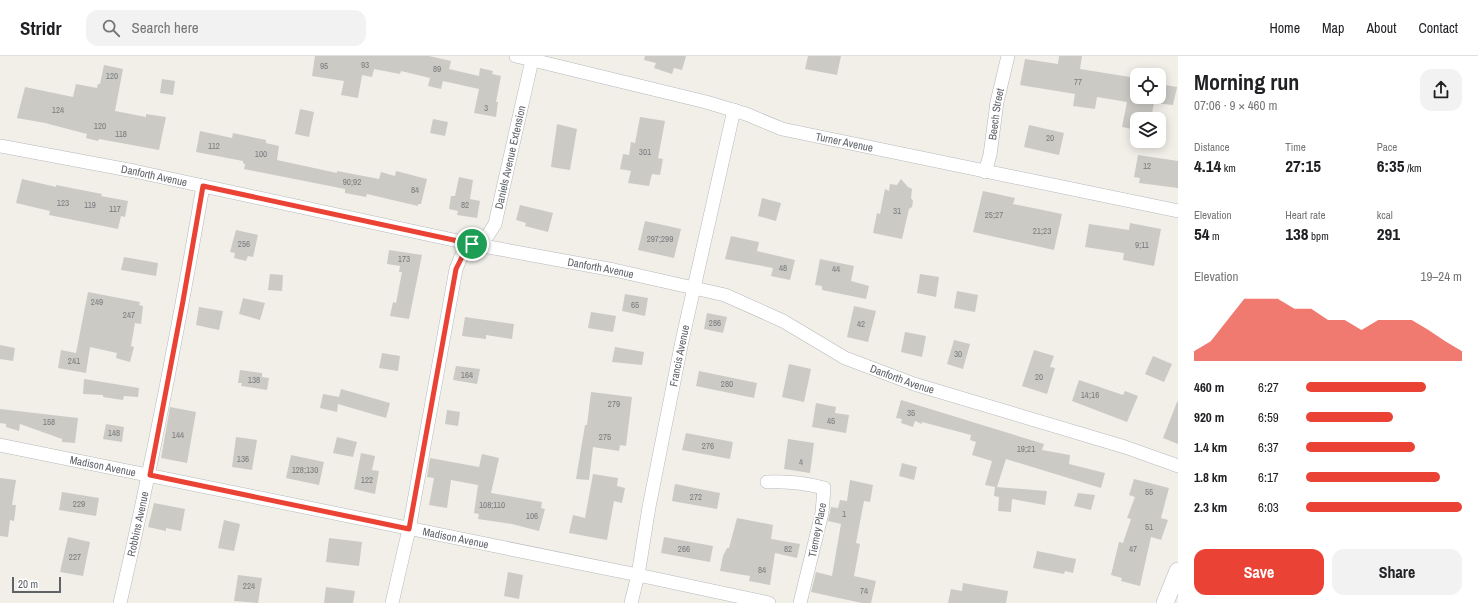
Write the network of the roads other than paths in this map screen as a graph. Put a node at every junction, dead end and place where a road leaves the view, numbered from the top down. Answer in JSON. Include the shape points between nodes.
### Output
{"nodes":[{"id":1,"x":516,"y":56,"type":"edge"},
{"id":2,"x":1008,"y":56,"type":"edge"},
{"id":3,"x":532,"y":60,"type":"junction"},
{"id":4,"x":734,"y":110,"type":"junction"},
{"id":5,"x":0,"y":146,"type":"edge"},
{"id":6,"x":985,"y":172,"type":"junction"},
{"id":7,"x":203,"y":186,"type":"junction"},
{"id":8,"x":1178,"y":211,"type":"edge"},
{"id":9,"x":472,"y":244,"type":"junction"},
{"id":10,"x":695,"y":288,"type":"junction"},
{"id":11,"x":0,"y":445,"type":"edge"},
{"id":12,"x":1178,"y":466,"type":"edge"},
{"id":13,"x":150,"y":475,"type":"junction"},
{"id":14,"x":767,"y":482,"type":"dead end"},
{"id":15,"x":409,"y":529,"type":"junction"},
{"id":16,"x":1178,"y":571,"type":"edge"},
{"id":17,"x":638,"y":574,"type":"junction"},
{"id":18,"x":120,"y":603,"type":"edge"},
{"id":19,"x":392,"y":603,"type":"edge"},
{"id":20,"x":631,"y":603,"type":"edge"},
{"id":21,"x":769,"y":603,"type":"edge"},
{"id":22,"x":800,"y":603,"type":"edge"},
{"id":23,"x":1165,"y":603,"type":"edge"}],
"edges":[{"from":1,"to":3,"type":"street","name":"Turner Avenue"},
{"from":2,"to":6,"type":"street","name":"Beech Street"},
{"from":3,"to":4,"type":"street","name":"Turner Avenue"},
{"from":3,"to":9,"type":"street","name":"Daniels Avenue Extension","via":[[495,224],[488,236]]},
{"from":4,"to":6,"type":"street","name":"Turner Avenue","via":[[782,129]]},
{"from":4,"to":10,"type":"street","name":"Francis Avenue"},
{"from":5,"to":7,"type":"street","name":"Danforth Avenue"},
{"from":6,"to":8,"type":"street","name":"Turner Avenue"},
{"from":7,"to":9,"type":"street","name":"Danforth Avenue"},
{"from":7,"to":13,"type":"street","name":"Robbins Avenue"},
{"from":9,"to":10,"type":"street","name":"Danforth Avenue"},
{"from":9,"to":15,"type":"street","via":[[456,269]]},
{"from":10,"to":12,"type":"street","name":"Danforth Avenue","via":[[725,295],[783,320],[845,358],[907,381],[1118,445]]},
{"from":10,"to":17,"type":"street","name":"Francis Avenue","via":[[682,341]]},
{"from":11,"to":13,"type":"street","name":"Madison Avenue"},
{"from":13,"to":15,"type":"street","name":"Madison Avenue"},
{"from":13,"to":18,"type":"street","name":"Robbins Avenue"},
{"from":14,"to":22,"type":"street","name":"Tierney Place","via":[[810,484],[824,488],[822,513]]},
{"from":15,"to":17,"type":"street","name":"Madison Avenue"},
{"from":15,"to":19,"type":"street"},
{"from":16,"to":23,"type":"street"},
{"from":17,"to":20,"type":"street","name":"Francis Avenue"},
{"from":17,"to":21,"type":"street","name":"Madison Avenue"}]}
